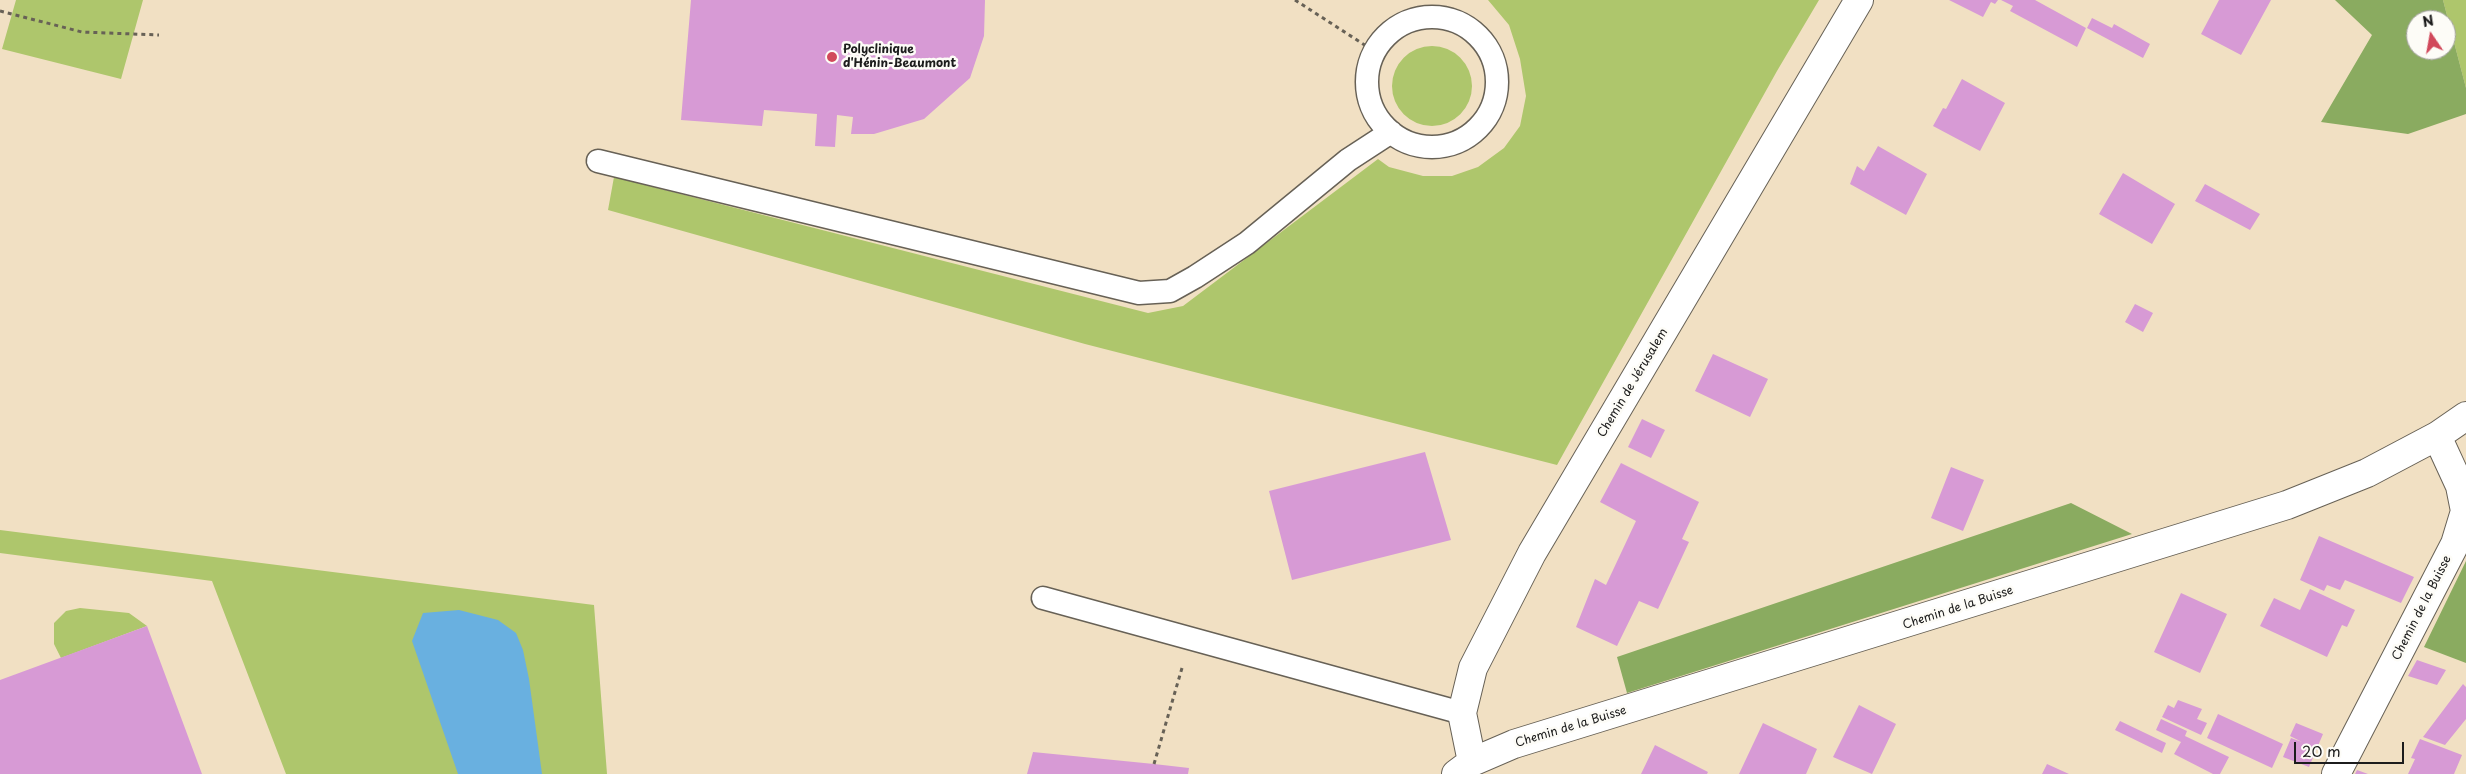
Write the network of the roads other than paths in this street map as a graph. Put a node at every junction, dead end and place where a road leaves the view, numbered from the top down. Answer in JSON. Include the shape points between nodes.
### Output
{"nodes":[{"id":1,"x":1859,"y":0,"type":"edge"},
{"id":2,"x":1431,"y":8,"type":"edge"},
{"id":3,"x":1391,"y":132,"type":"junction"},
{"id":4,"x":598,"y":161,"type":"dead end"},
{"id":5,"x":2466,"y":416,"type":"edge"},
{"id":6,"x":2438,"y":436,"type":"junction"},
{"id":7,"x":1043,"y":598,"type":"dead end"},
{"id":8,"x":1462,"y":713,"type":"junction"},
{"id":9,"x":1464,"y":768,"type":"edge"},
{"id":10,"x":2336,"y":774,"type":"edge"}],
"edges":[{"from":1,"to":8,"type":"street","name":"Chemin de Jérusalem","via":[[1532,553],[1473,668]]},
{"from":2,"to":3,"type":"lane","via":[[1388,34],[1374,51],[1367,73],[1368,95],[1376,116]]},
{"from":2,"to":3,"type":"lane","via":[[1468,28],[1484,42],[1494,61],[1497,82],[1494,102],[1484,121],[1469,136],[1450,145],[1429,147],[1415,144]]},
{"from":3,"to":4,"type":"lane","via":[[1348,160],[1247,243],[1195,277],[1170,291],[1139,293]]},
{"from":5,"to":6,"type":"street","name":"Chemin de la Buisse"},
{"from":6,"to":9,"type":"street","name":"Chemin de la Buisse","via":[[2366,473],[2287,505],[1514,744]]},
{"from":6,"to":10,"type":"street","name":"Chemin de la Buisse","via":[[2460,486],[2465,511],[2455,544]]},
{"from":7,"to":8,"type":"lane"},
{"from":8,"to":9,"type":"street","name":"Chemin de Jérusalem"}]}
